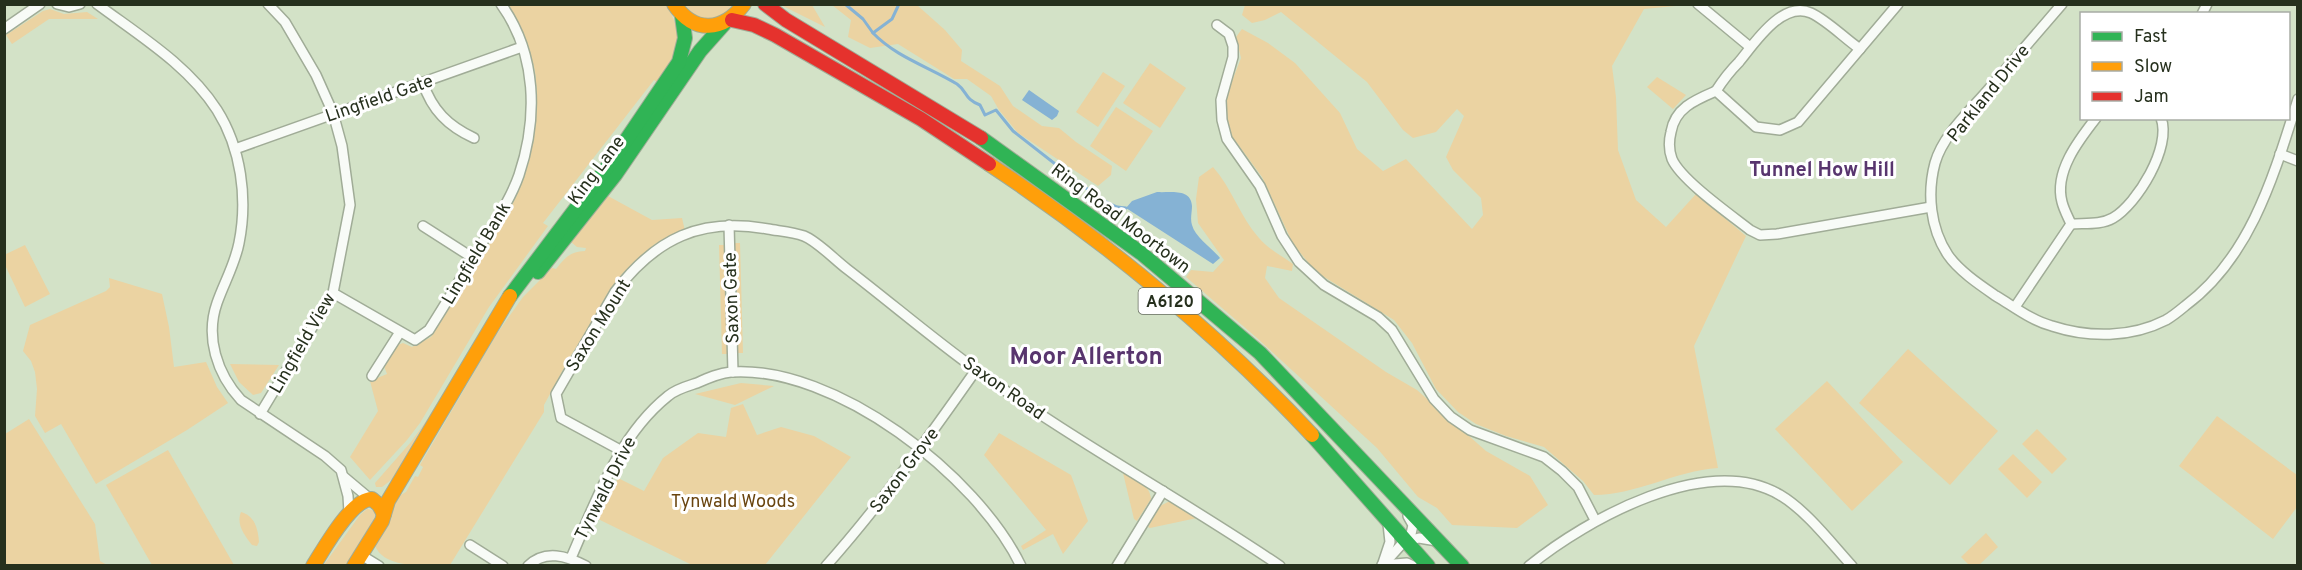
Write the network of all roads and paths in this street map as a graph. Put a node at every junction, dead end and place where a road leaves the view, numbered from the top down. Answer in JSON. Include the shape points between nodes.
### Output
{"nodes":[{"id":1,"x":40,"y":4,"type":"edge"},
{"id":2,"x":57,"y":4,"type":"edge"},
{"id":3,"x":80,"y":4,"type":"edge"},
{"id":4,"x":98,"y":4,"type":"edge"},
{"id":5,"x":268,"y":4,"type":"edge"},
{"id":6,"x":501,"y":4,"type":"edge"},
{"id":7,"x":744,"y":4,"type":"edge"},
{"id":8,"x":765,"y":4,"type":"edge"},
{"id":9,"x":1698,"y":4,"type":"edge"},
{"id":10,"x":1898,"y":4,"type":"edge"},
{"id":11,"x":2062,"y":4,"type":"edge"},
{"id":12,"x":678,"y":10,"type":"edge"},
{"id":13,"x":728,"y":22,"type":"junction"},
{"id":14,"x":1217,"y":25,"type":"dead end"},
{"id":15,"x":4,"y":29,"type":"edge"},
{"id":16,"x":522,"y":47,"type":"junction"},
{"id":17,"x":1750,"y":47,"type":"junction"},
{"id":18,"x":1860,"y":49,"type":"junction"},
{"id":19,"x":423,"y":82,"type":"junction"},
{"id":20,"x":1716,"y":91,"type":"junction"},
{"id":21,"x":2298,"y":99,"type":"edge"},
{"id":22,"x":333,"y":113,"type":"junction"},
{"id":23,"x":2094,"y":120,"type":"edge"},
{"id":24,"x":2162,"y":120,"type":"edge"},
{"id":25,"x":474,"y":138,"type":"dead end"},
{"id":26,"x":235,"y":148,"type":"junction"},
{"id":27,"x":2280,"y":154,"type":"junction"},
{"id":28,"x":2298,"y":161,"type":"edge"},
{"id":29,"x":1931,"y":207,"type":"junction"},
{"id":30,"x":2071,"y":224,"type":"junction"},
{"id":31,"x":729,"y":225,"type":"junction"},
{"id":32,"x":423,"y":226,"type":"dead end"},
{"id":33,"x":473,"y":258,"type":"junction"},
{"id":34,"x":333,"y":293,"type":"junction"},
{"id":35,"x":2015,"y":308,"type":"junction"},
{"id":36,"x":400,"y":332,"type":"junction"},
{"id":37,"x":490,"y":332,"type":"junction"},
{"id":38,"x":976,"y":370,"type":"junction"},
{"id":39,"x":733,"y":372,"type":"junction"},
{"id":40,"x":372,"y":376,"type":"dead end"},
{"id":41,"x":260,"y":414,"type":"junction"},
{"id":42,"x":921,"y":448,"type":"junction"},
{"id":43,"x":622,"y":452,"type":"junction"},
{"id":44,"x":343,"y":476,"type":"junction"},
{"id":45,"x":399,"y":486,"type":"junction"},
{"id":46,"x":1388,"y":486,"type":"junction"},
{"id":47,"x":1163,"y":491,"type":"junction"},
{"id":48,"x":371,"y":499,"type":"junction"},
{"id":49,"x":349,"y":514,"type":"junction"},
{"id":50,"x":384,"y":514,"type":"junction"},
{"id":51,"x":1388,"y":519,"type":"junction"},
{"id":52,"x":1596,"y":520,"type":"junction"},
{"id":53,"x":1407,"y":541,"type":"junction"},
{"id":54,"x":1442,"y":543,"type":"junction"},
{"id":55,"x":470,"y":544,"type":"dead end"},
{"id":56,"x":571,"y":558,"type":"junction"},
{"id":57,"x":358,"y":560,"type":"edge"},
{"id":58,"x":1382,"y":565,"type":"edge"},
{"id":59,"x":1462,"y":565,"type":"edge"},
{"id":60,"x":313,"y":566,"type":"edge"},
{"id":61,"x":379,"y":566,"type":"edge"},
{"id":62,"x":503,"y":566,"type":"edge"},
{"id":63,"x":528,"y":566,"type":"edge"},
{"id":64,"x":586,"y":566,"type":"edge"},
{"id":65,"x":826,"y":566,"type":"edge"},
{"id":66,"x":1021,"y":566,"type":"edge"},
{"id":67,"x":1117,"y":566,"type":"edge"},
{"id":68,"x":1281,"y":566,"type":"edge"},
{"id":69,"x":1413,"y":566,"type":"edge"},
{"id":70,"x":1428,"y":566,"type":"edge"},
{"id":71,"x":1529,"y":566,"type":"edge"},
{"id":72,"x":1852,"y":566,"type":"edge"}],
"edges":[{"from":1,"to":15,"type":"street"},
{"from":2,"to":3,"type":"street"},
{"from":4,"to":26,"type":"street","via":[[198,84],[219,113]]},
{"from":5,"to":22,"type":"street","name":"Lingfield View","via":[[285,22]]},
{"from":6,"to":16,"type":"street","via":[[513,21]]},
{"from":7,"to":13,"type":"main road","name":"King Lane"},
{"from":8,"to":46,"type":"main road","name":"Ring Road Moortown","number":"A6120","via":[[976,134],[1141,253],[1260,353]]},
{"from":9,"to":17,"type":"street"},
{"from":10,"to":18,"type":"street"},
{"from":11,"to":29,"type":"street","name":"Parkland Drive","via":[[1952,131],[1936,161]]},
{"from":12,"to":13,"type":"main road","number":"A6120","via":[[703,27]]},
{"from":12,"to":37,"type":"main road","name":"King Lane","via":[[685,38],[679,62],[614,158],[510,296]]},
{"from":13,"to":37,"type":"main road","name":"King Lane","via":[[700,51],[615,175]]},
{"from":13,"to":51,"type":"main road","name":"Ring Road Moortown","number":"A6120","via":[[754,25],[847,76],[921,119],[1047,202],[1134,271],[1284,405]]},
{"from":14,"to":52,"type":"street","via":[[1229,34],[1233,46],[1221,100],[1227,139],[1260,186],[1282,236],[1299,262],[1324,285],[1378,317],[1392,330],[1434,399],[1451,417],[1470,430],[1544,457],[1578,487]]},
{"from":16,"to":19,"type":"street","name":"Lingfield Gate"},
{"from":16,"to":33,"type":"street","name":"Lingfield Bank","via":[[529,65],[526,146],[519,176],[506,204]]},
{"from":17,"to":18,"type":"street","via":[[1769,25],[1798,10],[1810,12]]},
{"from":17,"to":20,"type":"street"},
{"from":18,"to":20,"type":"street","via":[[1798,122],[1780,130],[1756,127]]},
{"from":19,"to":22,"type":"street","name":"Lingfield Gate"},
{"from":19,"to":25,"type":"street","via":[[435,110]]},
{"from":20,"to":29,"type":"street","via":[[1694,100],[1672,121],[1672,159],[1685,176],[1750,230],[1760,235],[1777,234]]},
{"from":21,"to":27,"type":"street","name":"Parkland Drive"},
{"from":22,"to":26,"type":"street","name":"Lingfield Gate"},
{"from":22,"to":34,"type":"street","name":"Lingfield View","via":[[350,205]]},
{"from":23,"to":30,"type":"street","via":[[2072,149],[2063,174],[2062,200]]},
{"from":24,"to":30,"type":"street","via":[[2161,152],[2141,191],[2114,218]]},
{"from":26,"to":41,"type":"street","via":[[242,194],[239,243],[216,305],[212,335],[216,361],[232,391]]},
{"from":27,"to":28,"type":"street"},
{"from":27,"to":35,"type":"street","name":"Parkland Drive","via":[[2248,233],[2227,265],[2198,296],[2168,319],[2110,335],[2050,326]]},
{"from":29,"to":35,"type":"street","name":"Parkland Drive","via":[[1938,235],[1949,256],[1980,286]]},
{"from":30,"to":35,"type":"street"},
{"from":31,"to":38,"type":"street","name":"Saxon Road","via":[[805,236]]},
{"from":31,"to":39,"type":"street","name":"Saxon Gate"},
{"from":31,"to":43,"type":"street","name":"Saxon Mount","via":[[686,234],[651,252],[615,292],[556,394],[561,418]]},
{"from":32,"to":33,"type":"street"},
{"from":33,"to":36,"type":"street","name":"Lingfield Bank","via":[[429,330],[415,340]]},
{"from":34,"to":36,"type":"street","name":"Lingfield Bank"},
{"from":34,"to":41,"type":"street","name":"Lingfield View"},
{"from":36,"to":40,"type":"street"},
{"from":37,"to":45,"type":"main road","name":"King Lane"},
{"from":38,"to":42,"type":"street","name":"Saxon Grove"},
{"from":38,"to":47,"type":"street","name":"Saxon Road"},
{"from":39,"to":42,"type":"street","name":"Tynwald Drive","via":[[777,375],[814,387],[851,402]]},
{"from":39,"to":43,"type":"street","name":"Tynwald Drive","via":[[720,373],[669,395],[633,431]]},
{"from":41,"to":44,"type":"street","via":[[325,456]]},
{"from":42,"to":65,"type":"street","name":"Saxon Grove"},
{"from":42,"to":66,"type":"street","name":"Tynwald Drive","via":[[969,492]]},
{"from":43,"to":56,"type":"street","name":"Tynwald Drive"},
{"from":44,"to":48,"type":"street"},
{"from":44,"to":49,"type":"street"},
{"from":45,"to":48,"type":"main road"},
{"from":45,"to":50,"type":"main road","name":"King Lane"},
{"from":46,"to":53,"type":"street","via":[[1413,525]]},
{"from":46,"to":54,"type":"main road","name":"Ring Road Moortown","number":"A6120"},
{"from":47,"to":67,"type":"street"},
{"from":47,"to":68,"type":"street","name":"Saxon Road"},
{"from":48,"to":49,"type":"main road","via":[[360,501]]},
{"from":48,"to":50,"type":"main road"},
{"from":49,"to":60,"type":"main road"},
{"from":50,"to":57,"type":"main road","name":"King Lane"},
{"from":51,"to":53,"type":"main road","name":"Ring Road Moortown","number":"A6120"},
{"from":51,"to":58,"type":"street","via":[[1390,542]]},
{"from":52,"to":71,"type":"street"},
{"from":52,"to":72,"type":"street","via":[[1632,503],[1683,487],[1745,482],[1781,496],[1812,522]]},
{"from":53,"to":54,"type":"street","via":[[1419,538]]},
{"from":53,"to":58,"type":"street"},
{"from":53,"to":70,"type":"main road","name":"Ring Road Moortown","number":"A6120"},
{"from":54,"to":59,"type":"main road","name":"Ring Road Moortown","number":"A6120"},
{"from":55,"to":62,"type":"street"},
{"from":56,"to":63,"type":"street","via":[[548,555]]},
{"from":56,"to":64,"type":"street"},
{"from":57,"to":61,"type":"street"},
{"from":58,"to":69,"type":"street"}]}
